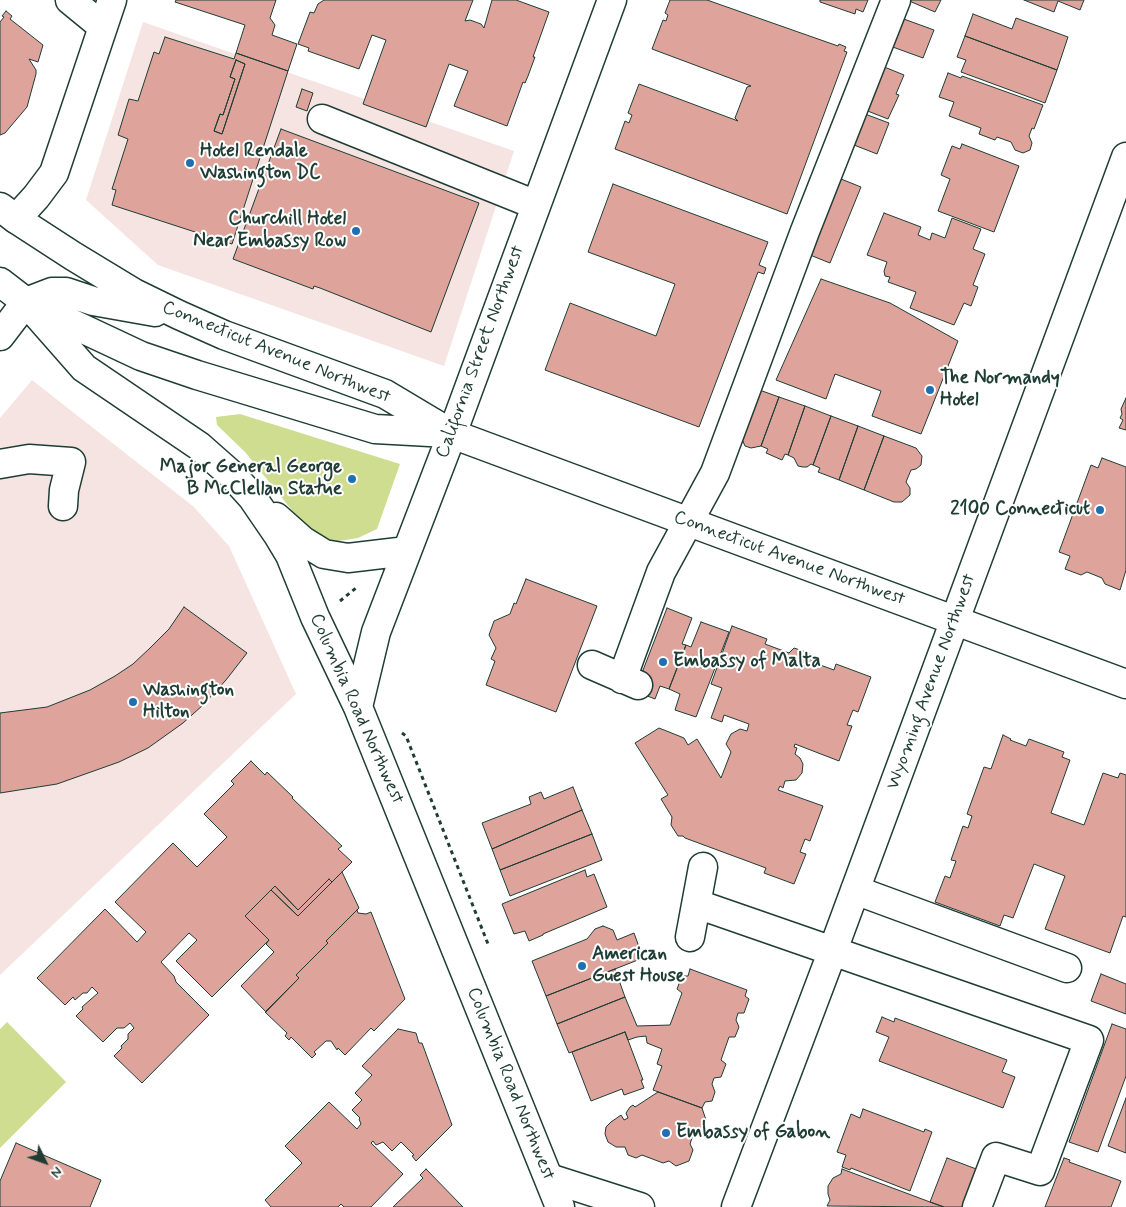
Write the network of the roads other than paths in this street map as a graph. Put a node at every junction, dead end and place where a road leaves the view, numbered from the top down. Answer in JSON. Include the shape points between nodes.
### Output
{"nodes":[{"id":1,"x":70,"y":0,"type":"edge"},
{"id":2,"x":112,"y":0,"type":"edge"},
{"id":3,"x":612,"y":0,"type":"edge"},
{"id":4,"x":896,"y":0,"type":"edge"},
{"id":5,"x":103,"y":27,"type":"junction"},
{"id":6,"x":322,"y":119,"type":"dead end"},
{"id":7,"x":1126,"y":157,"type":"edge"},
{"id":8,"x":536,"y":206,"type":"junction"},
{"id":9,"x":8,"y":213,"type":"edge"},
{"id":10,"x":0,"y":282,"type":"edge"},
{"id":11,"x":26,"y":302,"type":"junction"},
{"id":12,"x":179,"y":316,"type":"junction"},
{"id":13,"x":0,"y":336,"type":"edge"},
{"id":14,"x":452,"y":434,"type":"junction"},
{"id":15,"x":0,"y":464,"type":"edge"},
{"id":16,"x":252,"y":497,"type":"junction"},
{"id":17,"x":63,"y":506,"type":"dead end"},
{"id":18,"x":689,"y":522,"type":"junction"},
{"id":19,"x":407,"y":551,"type":"junction"},
{"id":20,"x":955,"y":621,"type":"junction"},
{"id":21,"x":592,"y":665,"type":"dead end"},
{"id":22,"x":1126,"y":684,"type":"edge"},
{"id":23,"x":358,"y":706,"type":"junction"},
{"id":24,"x":703,"y":867,"type":"dead end"},
{"id":25,"x":855,"y":890,"type":"junction"},
{"id":26,"x":696,"y":904,"type":"junction"},
{"id":27,"x":690,"y":937,"type":"dead end"},
{"id":28,"x":833,"y":950,"type":"junction"},
{"id":29,"x":1067,"y":968,"type":"dead end"},
{"id":30,"x":549,"y":1178,"type":"junction"},
{"id":31,"x":560,"y":1207,"type":"edge"},
{"id":32,"x":640,"y":1207,"type":"edge"},
{"id":33,"x":736,"y":1207,"type":"edge"},
{"id":34,"x":977,"y":1207,"type":"edge"}],
"edges":[{"from":1,"to":5,"type":"main road"},
{"from":2,"to":5,"type":"main road"},
{"from":3,"to":8,"type":"main road","name":"California Street Northwest"},
{"from":4,"to":18,"type":"main road","via":[[715,473]]},
{"from":5,"to":9,"type":"main road","via":[[54,173],[36,197]]},
{"from":6,"to":8,"type":"main road"},
{"from":7,"to":20,"type":"main road","name":"Wyoming Avenue Northwest"},
{"from":8,"to":14,"type":"main road","name":"California Street Northwest"},
{"from":9,"to":12,"type":"main road","name":"Connecticut Avenue Northwest","via":[[103,275]]},
{"from":10,"to":11,"type":"main road","name":"Connecticut Avenue Northwest"},
{"from":11,"to":12,"type":"main road","via":[[52,292],[66,292],[93,301]]},
{"from":11,"to":13,"type":"main road"},
{"from":11,"to":14,"type":"main road","name":"Connecticut Avenue Northwest","via":[[141,356],[196,376],[376,429]]},
{"from":11,"to":16,"type":"main road","name":"Columbia Road Northwest","via":[[84,368],[199,446]]},
{"from":12,"to":14,"type":"main road","name":"Connecticut Avenue Northwest","via":[[385,394]]},
{"from":14,"to":18,"type":"main road","name":"Connecticut Avenue Northwest"},
{"from":14,"to":19,"type":"main road","name":"California Street Northwest"},
{"from":15,"to":17,"type":"main road","via":[[29,459],[71,462]]},
{"from":16,"to":19,"type":"main road","via":[[303,541],[324,554],[348,558]]},
{"from":16,"to":23,"type":"main road","name":"Columbia Road Northwest","via":[[290,555],[315,617]]},
{"from":18,"to":20,"type":"main road","name":"Connecticut Avenue Northwest"},
{"from":18,"to":21,"type":"main road","via":[[661,572],[630,682]]},
{"from":19,"to":23,"type":"main road","name":"California Street Northwest","via":[[376,632]]},
{"from":20,"to":22,"type":"main road","name":"Connecticut Avenue Northwest"},
{"from":20,"to":25,"type":"main road","name":"Wyoming Avenue Northwest"},
{"from":23,"to":30,"type":"main road","name":"Columbia Road Northwest"},
{"from":24,"to":26,"type":"main road"},
{"from":25,"to":28,"type":"main road","name":"Wyoming Avenue Northwest"},
{"from":25,"to":29,"type":"main road"},
{"from":26,"to":27,"type":"main road"},
{"from":26,"to":28,"type":"main road"},
{"from":28,"to":33,"type":"main road","name":"Wyoming Avenue Northwest"},
{"from":28,"to":34,"type":"main road","via":[[1089,1040],[1040,1171],[996,1157]]},
{"from":30,"to":31,"type":"main road","name":"Columbia Road Northwest"},
{"from":30,"to":32,"type":"main road"}]}
